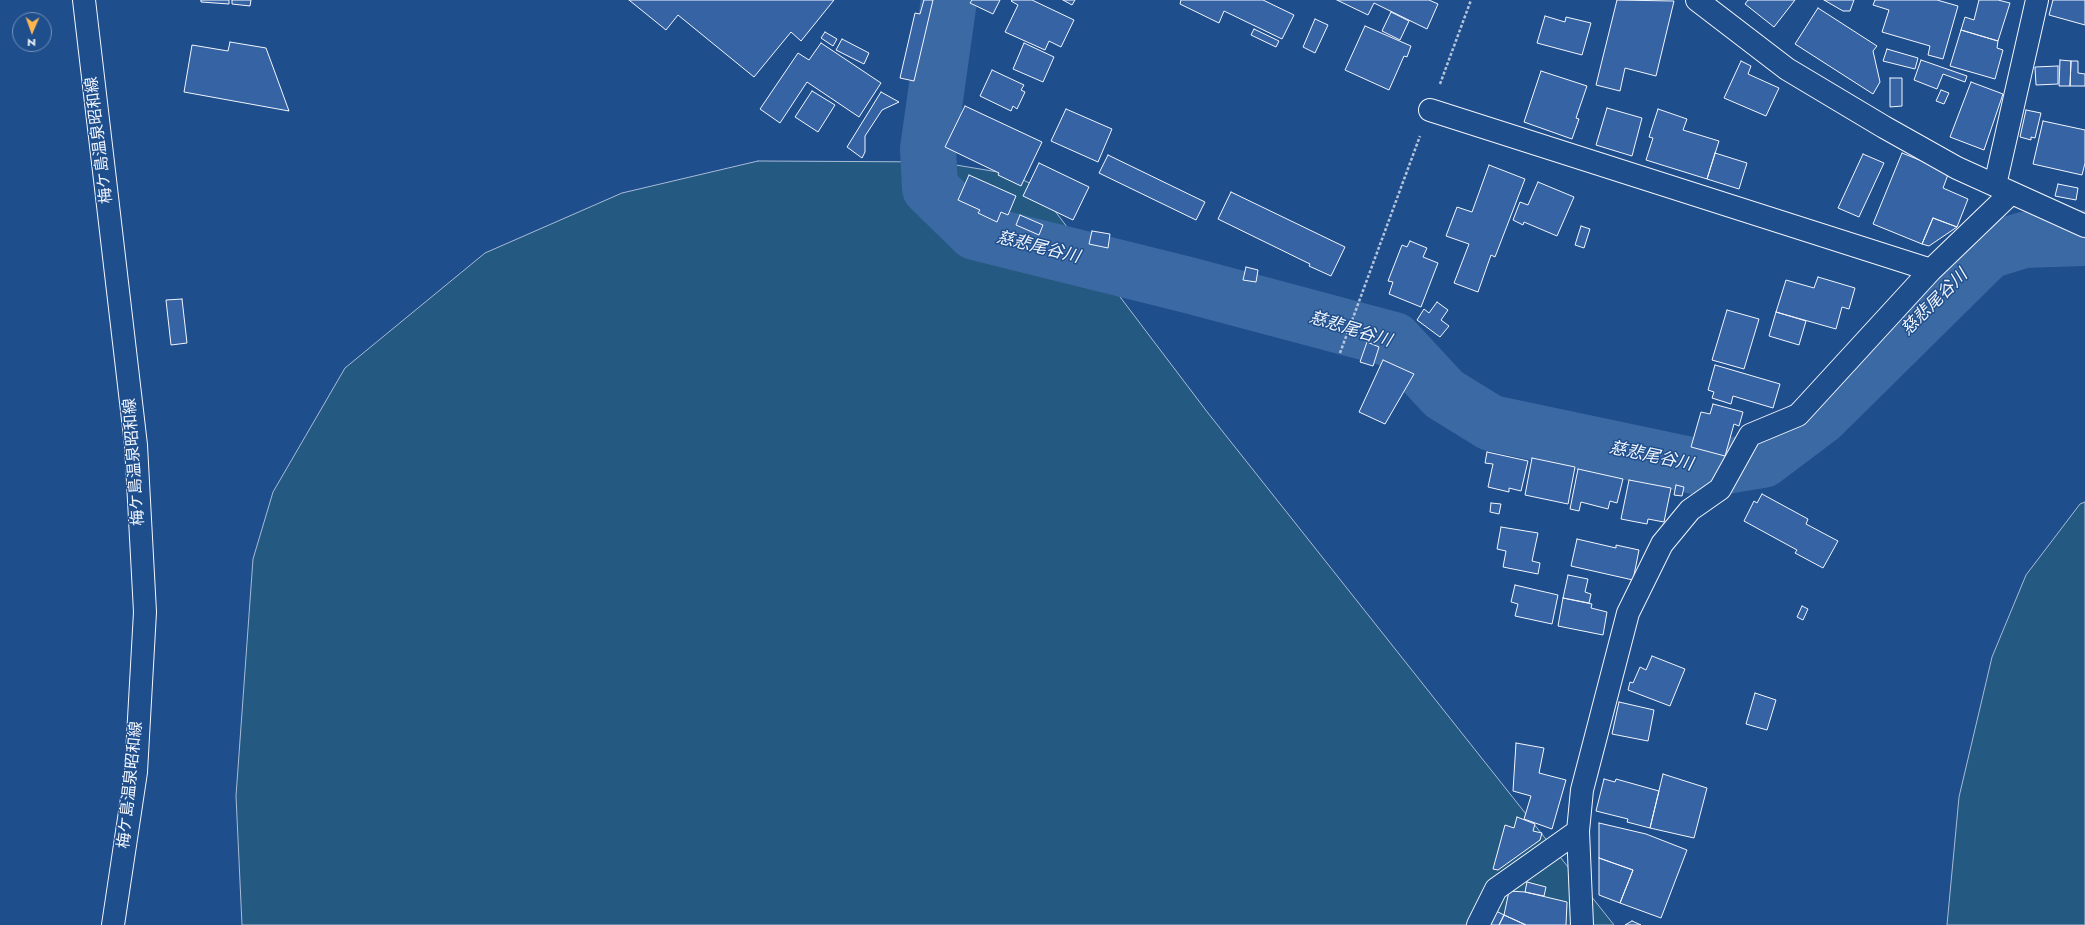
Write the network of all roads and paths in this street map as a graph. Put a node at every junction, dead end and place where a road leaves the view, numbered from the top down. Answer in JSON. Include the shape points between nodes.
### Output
{"nodes":[{"id":1,"x":84,"y":0,"type":"edge"},
{"id":2,"x":1471,"y":0,"type":"edge"},
{"id":3,"x":1697,"y":0,"type":"edge"},
{"id":4,"x":2037,"y":0,"type":"edge"},
{"id":5,"x":1430,"y":110,"type":"junction"},
{"id":6,"x":2003,"y":189,"type":"junction"},
{"id":7,"x":2085,"y":226,"type":"edge"},
{"id":8,"x":1930,"y":270,"type":"junction"},
{"id":9,"x":1340,"y":353,"type":"dead end"},
{"id":10,"x":1578,"y":832,"type":"junction"},
{"id":11,"x":113,"y":925,"type":"edge"},
{"id":12,"x":1478,"y":925,"type":"edge"},
{"id":13,"x":1582,"y":925,"type":"edge"}],
"edges":[{"from":1,"to":11,"type":"street","name":"梅ケ島温泉昭和線","via":[[136,445],[145,612],[136,772]]},
{"from":2,"to":5,"type":"path"},
{"from":3,"to":6,"type":"street","via":[[1787,69],[1957,168]]},
{"from":4,"to":6,"type":"street"},
{"from":5,"to":8,"type":"street"},
{"from":5,"to":9,"type":"path"},
{"from":6,"to":7,"type":"street"},
{"from":6,"to":8,"type":"street"},
{"from":8,"to":10,"type":"street","via":[[1798,415],[1750,436],[1720,489],[1690,510],[1662,544],[1628,613],[1582,790]]},
{"from":10,"to":12,"type":"street","via":[[1496,889]]},
{"from":10,"to":13,"type":"street"}]}
